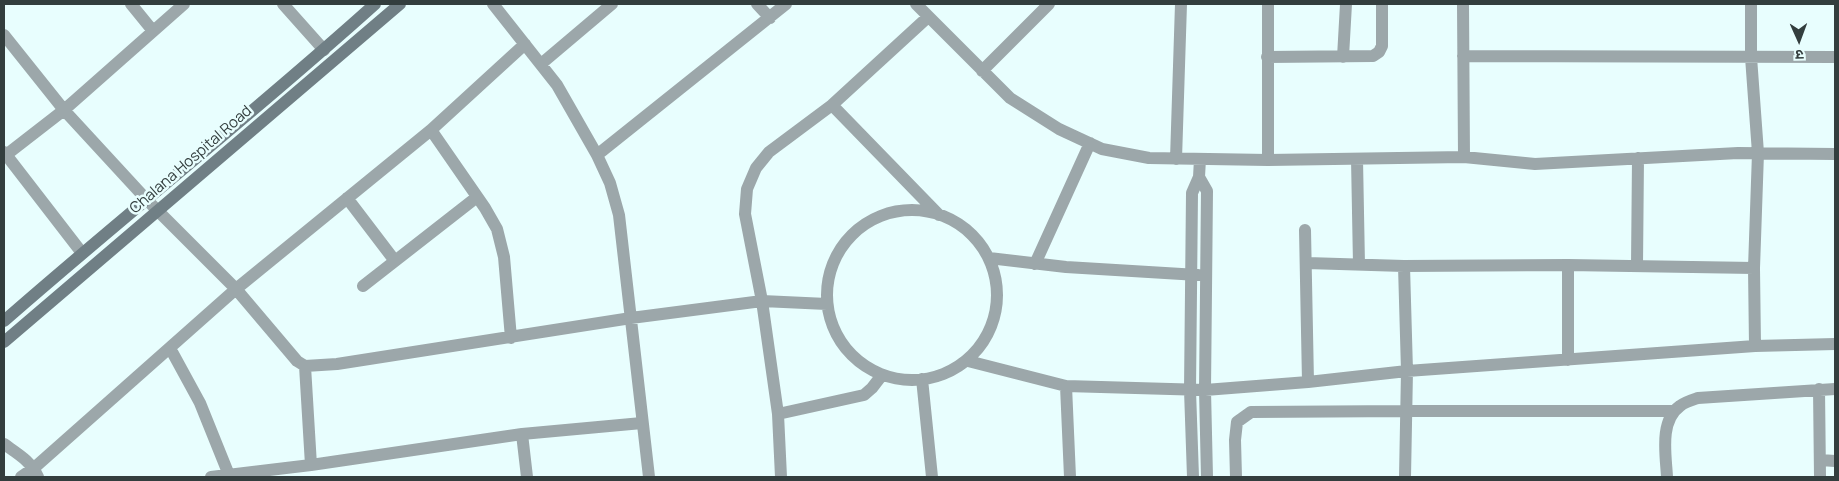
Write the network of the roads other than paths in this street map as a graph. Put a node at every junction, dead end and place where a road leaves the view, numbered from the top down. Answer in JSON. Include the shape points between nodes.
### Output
{"nodes":[{"id":1,"x":131,"y":4,"type":"edge"},
{"id":2,"x":184,"y":4,"type":"edge"},
{"id":3,"x":283,"y":4,"type":"edge"},
{"id":4,"x":375,"y":4,"type":"edge"},
{"id":5,"x":400,"y":4,"type":"edge"},
{"id":6,"x":493,"y":4,"type":"edge"},
{"id":7,"x":612,"y":4,"type":"edge"},
{"id":8,"x":757,"y":4,"type":"edge"},
{"id":9,"x":786,"y":4,"type":"edge"},
{"id":10,"x":916,"y":4,"type":"edge"},
{"id":11,"x":1049,"y":4,"type":"edge"},
{"id":12,"x":1181,"y":4,"type":"edge"},
{"id":13,"x":1268,"y":4,"type":"edge"},
{"id":14,"x":1346,"y":4,"type":"edge"},
{"id":15,"x":1382,"y":4,"type":"edge"},
{"id":16,"x":1463,"y":4,"type":"edge"},
{"id":17,"x":1751,"y":4,"type":"edge"},
{"id":18,"x":928,"y":17,"type":"junction"},
{"id":19,"x":770,"y":18,"type":"junction"},
{"id":20,"x":153,"y":31,"type":"junction"},
{"id":21,"x":4,"y":35,"type":"edge"},
{"id":22,"x":526,"y":44,"type":"junction"},
{"id":23,"x":324,"y":50,"type":"junction"},
{"id":24,"x":1464,"y":56,"type":"junction"},
{"id":25,"x":1267,"y":57,"type":"junction"},
{"id":26,"x":1343,"y":57,"type":"junction"},
{"id":27,"x":1751,"y":57,"type":"junction"},
{"id":28,"x":1835,"y":57,"type":"edge"},
{"id":29,"x":541,"y":64,"type":"junction"},
{"id":30,"x":982,"y":71,"type":"junction"},
{"id":31,"x":832,"y":104,"type":"junction"},
{"id":32,"x":64,"y":110,"type":"junction"},
{"id":33,"x":431,"y":130,"type":"junction"},
{"id":34,"x":1090,"y":143,"type":"junction"},
{"id":35,"x":1758,"y":153,"type":"junction"},
{"id":36,"x":5,"y":154,"type":"edge"},
{"id":37,"x":1835,"y":154,"type":"edge"},
{"id":38,"x":597,"y":155,"type":"junction"},
{"id":39,"x":1464,"y":157,"type":"junction"},
{"id":40,"x":1638,"y":158,"type":"junction"},
{"id":41,"x":1176,"y":159,"type":"junction"},
{"id":42,"x":1200,"y":159,"type":"junction"},
{"id":43,"x":1357,"y":159,"type":"junction"},
{"id":44,"x":1268,"y":160,"type":"junction"},
{"id":45,"x":1199,"y":177,"type":"junction"},
{"id":46,"x":477,"y":197,"type":"junction"},
{"id":47,"x":347,"y":198,"type":"junction"},
{"id":48,"x":146,"y":199,"type":"junction"},
{"id":49,"x":158,"y":211,"type":"junction"},
{"id":50,"x":939,"y":215,"type":"junction"},
{"id":51,"x":1305,"y":230,"type":"dead end"},
{"id":52,"x":82,"y":253,"type":"junction"},
{"id":53,"x":989,"y":258,"type":"junction"},
{"id":54,"x":395,"y":262,"type":"junction"},
{"id":55,"x":1035,"y":264,"type":"junction"},
{"id":56,"x":1307,"y":264,"type":"junction"},
{"id":57,"x":1359,"y":265,"type":"junction"},
{"id":58,"x":1568,"y":265,"type":"junction"},
{"id":59,"x":1637,"y":265,"type":"junction"},
{"id":60,"x":1404,"y":266,"type":"junction"},
{"id":61,"x":1754,"y":268,"type":"junction"},
{"id":62,"x":1191,"y":275,"type":"junction"},
{"id":63,"x":1206,"y":276,"type":"junction"},
{"id":64,"x":363,"y":286,"type":"dead end"},
{"id":65,"x":236,"y":289,"type":"junction"},
{"id":66,"x":762,"y":301,"type":"junction"},
{"id":67,"x":827,"y":304,"type":"junction"},
{"id":68,"x":631,"y":318,"type":"junction"},
{"id":69,"x":4,"y":321,"type":"edge"},
{"id":70,"x":511,"y":338,"type":"junction"},
{"id":71,"x":4,"y":342,"type":"edge"},
{"id":72,"x":1835,"y":344,"type":"edge"},
{"id":73,"x":1756,"y":346,"type":"junction"},
{"id":74,"x":170,"y":348,"type":"junction"},
{"id":75,"x":1568,"y":360,"type":"junction"},
{"id":76,"x":968,"y":361,"type":"junction"},
{"id":77,"x":305,"y":366,"type":"junction"},
{"id":78,"x":1407,"y":371,"type":"junction"},
{"id":79,"x":882,"y":375,"type":"junction"},
{"id":80,"x":922,"y":379,"type":"junction"},
{"id":81,"x":1308,"y":382,"type":"junction"},
{"id":82,"x":1066,"y":386,"type":"junction"},
{"id":83,"x":1820,"y":389,"type":"junction"},
{"id":84,"x":1835,"y":389,"type":"edge"},
{"id":85,"x":1190,"y":390,"type":"junction"},
{"id":86,"x":1205,"y":390,"type":"junction"},
{"id":87,"x":1407,"y":410,"type":"junction"},
{"id":88,"x":1674,"y":411,"type":"junction"},
{"id":89,"x":778,"y":414,"type":"junction"},
{"id":90,"x":642,"y":423,"type":"junction"},
{"id":91,"x":522,"y":434,"type":"junction"},
{"id":92,"x":4,"y":444,"type":"edge"},
{"id":93,"x":1820,"y":460,"type":"junction"},
{"id":94,"x":1835,"y":461,"type":"edge"},
{"id":95,"x":311,"y":466,"type":"junction"},
{"id":96,"x":36,"y":473,"type":"edge"},
{"id":97,"x":229,"y":475,"type":"junction"},
{"id":98,"x":21,"y":477,"type":"edge"},
{"id":99,"x":211,"y":477,"type":"edge"},
{"id":100,"x":526,"y":477,"type":"edge"},
{"id":101,"x":649,"y":477,"type":"edge"},
{"id":102,"x":781,"y":477,"type":"edge"},
{"id":103,"x":932,"y":477,"type":"edge"},
{"id":104,"x":1070,"y":477,"type":"edge"},
{"id":105,"x":1193,"y":477,"type":"edge"},
{"id":106,"x":1207,"y":477,"type":"edge"},
{"id":107,"x":1236,"y":477,"type":"edge"},
{"id":108,"x":1405,"y":477,"type":"edge"},
{"id":109,"x":1667,"y":477,"type":"edge"},
{"id":110,"x":1820,"y":477,"type":"edge"}],
"edges":[{"from":1,"to":20,"type":"street"},
{"from":2,"to":20,"type":"street"},
{"from":3,"to":23,"type":"street"},
{"from":4,"to":23,"type":"street","name":"Chalana Hospital Road"},
{"from":5,"to":49,"type":"street","name":"Chalana Hospital Road"},
{"from":6,"to":22,"type":"street"},
{"from":7,"to":29,"type":"street"},
{"from":8,"to":19,"type":"street"},
{"from":9,"to":19,"type":"street"},
{"from":10,"to":18,"type":"street"},
{"from":11,"to":30,"type":"street"},
{"from":12,"to":41,"type":"street"},
{"from":13,"to":25,"type":"street"},
{"from":14,"to":26,"type":"street"},
{"from":15,"to":26,"type":"street","via":[[1379,52],[1373,56]]},
{"from":16,"to":24,"type":"street"},
{"from":17,"to":27,"type":"street"},
{"from":18,"to":30,"type":"street"},
{"from":18,"to":31,"type":"street"},
{"from":19,"to":38,"type":"street"},
{"from":20,"to":32,"type":"street"},
{"from":21,"to":32,"type":"street"},
{"from":22,"to":29,"type":"street"},
{"from":22,"to":33,"type":"street"},
{"from":23,"to":48,"type":"street","name":"Chalana Hospital Road"},
{"from":24,"to":27,"type":"street"},
{"from":24,"to":39,"type":"street"},
{"from":25,"to":26,"type":"street"},
{"from":25,"to":44,"type":"street"},
{"from":27,"to":28,"type":"street"},
{"from":27,"to":35,"type":"street"},
{"from":29,"to":38,"type":"street","via":[[557,85]]},
{"from":30,"to":34,"type":"street","via":[[1010,98],[1059,129]]},
{"from":31,"to":50,"type":"street"},
{"from":31,"to":66,"type":"street","via":[[769,152],[756,168],[748,189],[745,214]]},
{"from":32,"to":36,"type":"street"},
{"from":32,"to":48,"type":"street"},
{"from":33,"to":46,"type":"street"},
{"from":33,"to":47,"type":"street"},
{"from":34,"to":41,"type":"street","via":[[1102,149],[1149,158]]},
{"from":34,"to":55,"type":"street"},
{"from":35,"to":37,"type":"street"},
{"from":35,"to":40,"type":"street"},
{"from":35,"to":61,"type":"street"},
{"from":36,"to":52,"type":"street"},
{"from":38,"to":68,"type":"street","via":[[610,183],[619,215]]},
{"from":39,"to":40,"type":"street","via":[[1534,164]]},
{"from":39,"to":43,"type":"street"},
{"from":40,"to":59,"type":"street"},
{"from":41,"to":42,"type":"street"},
{"from":42,"to":44,"type":"street"},
{"from":42,"to":45,"type":"street"},
{"from":43,"to":44,"type":"street"},
{"from":43,"to":57,"type":"street"},
{"from":45,"to":62,"type":"street","via":[[1192,193]]},
{"from":45,"to":63,"type":"street","via":[[1207,191]]},
{"from":46,"to":54,"type":"street"},
{"from":46,"to":70,"type":"street","via":[[497,229],[504,257]]},
{"from":47,"to":54,"type":"street"},
{"from":47,"to":65,"type":"street"},
{"from":48,"to":49,"type":"street"},
{"from":48,"to":52,"type":"street","name":"Chalana Hospital Road"},
{"from":49,"to":65,"type":"street"},
{"from":49,"to":71,"type":"street","name":"Chalana Hospital Road"},
{"from":50,"to":53,"type":"street","via":[[974,236]]},
{"from":50,"to":67,"type":"street","via":[[900,211],[864,226],[838,254],[829,278]]},
{"from":51,"to":56,"type":"street"},
{"from":52,"to":69,"type":"street","name":"Chalana Hospital Road"},
{"from":53,"to":55,"type":"street"},
{"from":53,"to":76,"type":"street","via":[[997,284],[996,311],[987,336]]},
{"from":54,"to":64,"type":"street"},
{"from":55,"to":62,"type":"street"},
{"from":56,"to":57,"type":"street"},
{"from":56,"to":81,"type":"street"},
{"from":57,"to":60,"type":"street"},
{"from":58,"to":59,"type":"street"},
{"from":58,"to":60,"type":"street"},
{"from":58,"to":75,"type":"street"},
{"from":59,"to":61,"type":"street"},
{"from":60,"to":78,"type":"street"},
{"from":61,"to":73,"type":"street"},
{"from":62,"to":63,"type":"street"},
{"from":62,"to":85,"type":"street"},
{"from":63,"to":86,"type":"street"},
{"from":65,"to":74,"type":"street"},
{"from":65,"to":77,"type":"street","via":[[297,361]]},
{"from":66,"to":67,"type":"street"},
{"from":66,"to":68,"type":"street"},
{"from":66,"to":89,"type":"street"},
{"from":67,"to":79,"type":"street","via":[[841,342],[859,361]]},
{"from":68,"to":70,"type":"street"},
{"from":68,"to":90,"type":"street"},
{"from":70,"to":77,"type":"street"},
{"from":72,"to":73,"type":"street"},
{"from":73,"to":75,"type":"street"},
{"from":74,"to":96,"type":"street"},
{"from":74,"to":97,"type":"street","via":[[200,403]]},
{"from":75,"to":78,"type":"street"},
{"from":76,"to":80,"type":"street","via":[[936,377]]},
{"from":76,"to":82,"type":"street"},
{"from":77,"to":95,"type":"street"},
{"from":78,"to":81,"type":"street"},
{"from":78,"to":87,"type":"street"},
{"from":79,"to":80,"type":"street"},
{"from":79,"to":89,"type":"street","via":[[864,396]]},
{"from":80,"to":103,"type":"street"},
{"from":81,"to":86,"type":"street"},
{"from":82,"to":85,"type":"street"},
{"from":82,"to":104,"type":"street"},
{"from":83,"to":84,"type":"street"},
{"from":83,"to":88,"type":"street","via":[[1698,398]]},
{"from":83,"to":93,"type":"street"},
{"from":85,"to":86,"type":"street"},
{"from":85,"to":105,"type":"street"},
{"from":86,"to":106,"type":"street"},
{"from":87,"to":88,"type":"street"},
{"from":87,"to":107,"type":"street","via":[[1251,412],[1237,422]]},
{"from":87,"to":108,"type":"street"},
{"from":88,"to":109,"type":"street","via":[[1667,426],[1665,444]]},
{"from":89,"to":102,"type":"street"},
{"from":90,"to":91,"type":"street"},
{"from":90,"to":101,"type":"street"},
{"from":91,"to":95,"type":"street"},
{"from":91,"to":100,"type":"street"},
{"from":92,"to":96,"type":"street","via":[[25,458]]},
{"from":93,"to":94,"type":"street"},
{"from":93,"to":110,"type":"street"},
{"from":95,"to":97,"type":"street"},
{"from":96,"to":98,"type":"street"},
{"from":97,"to":99,"type":"street"}]}
